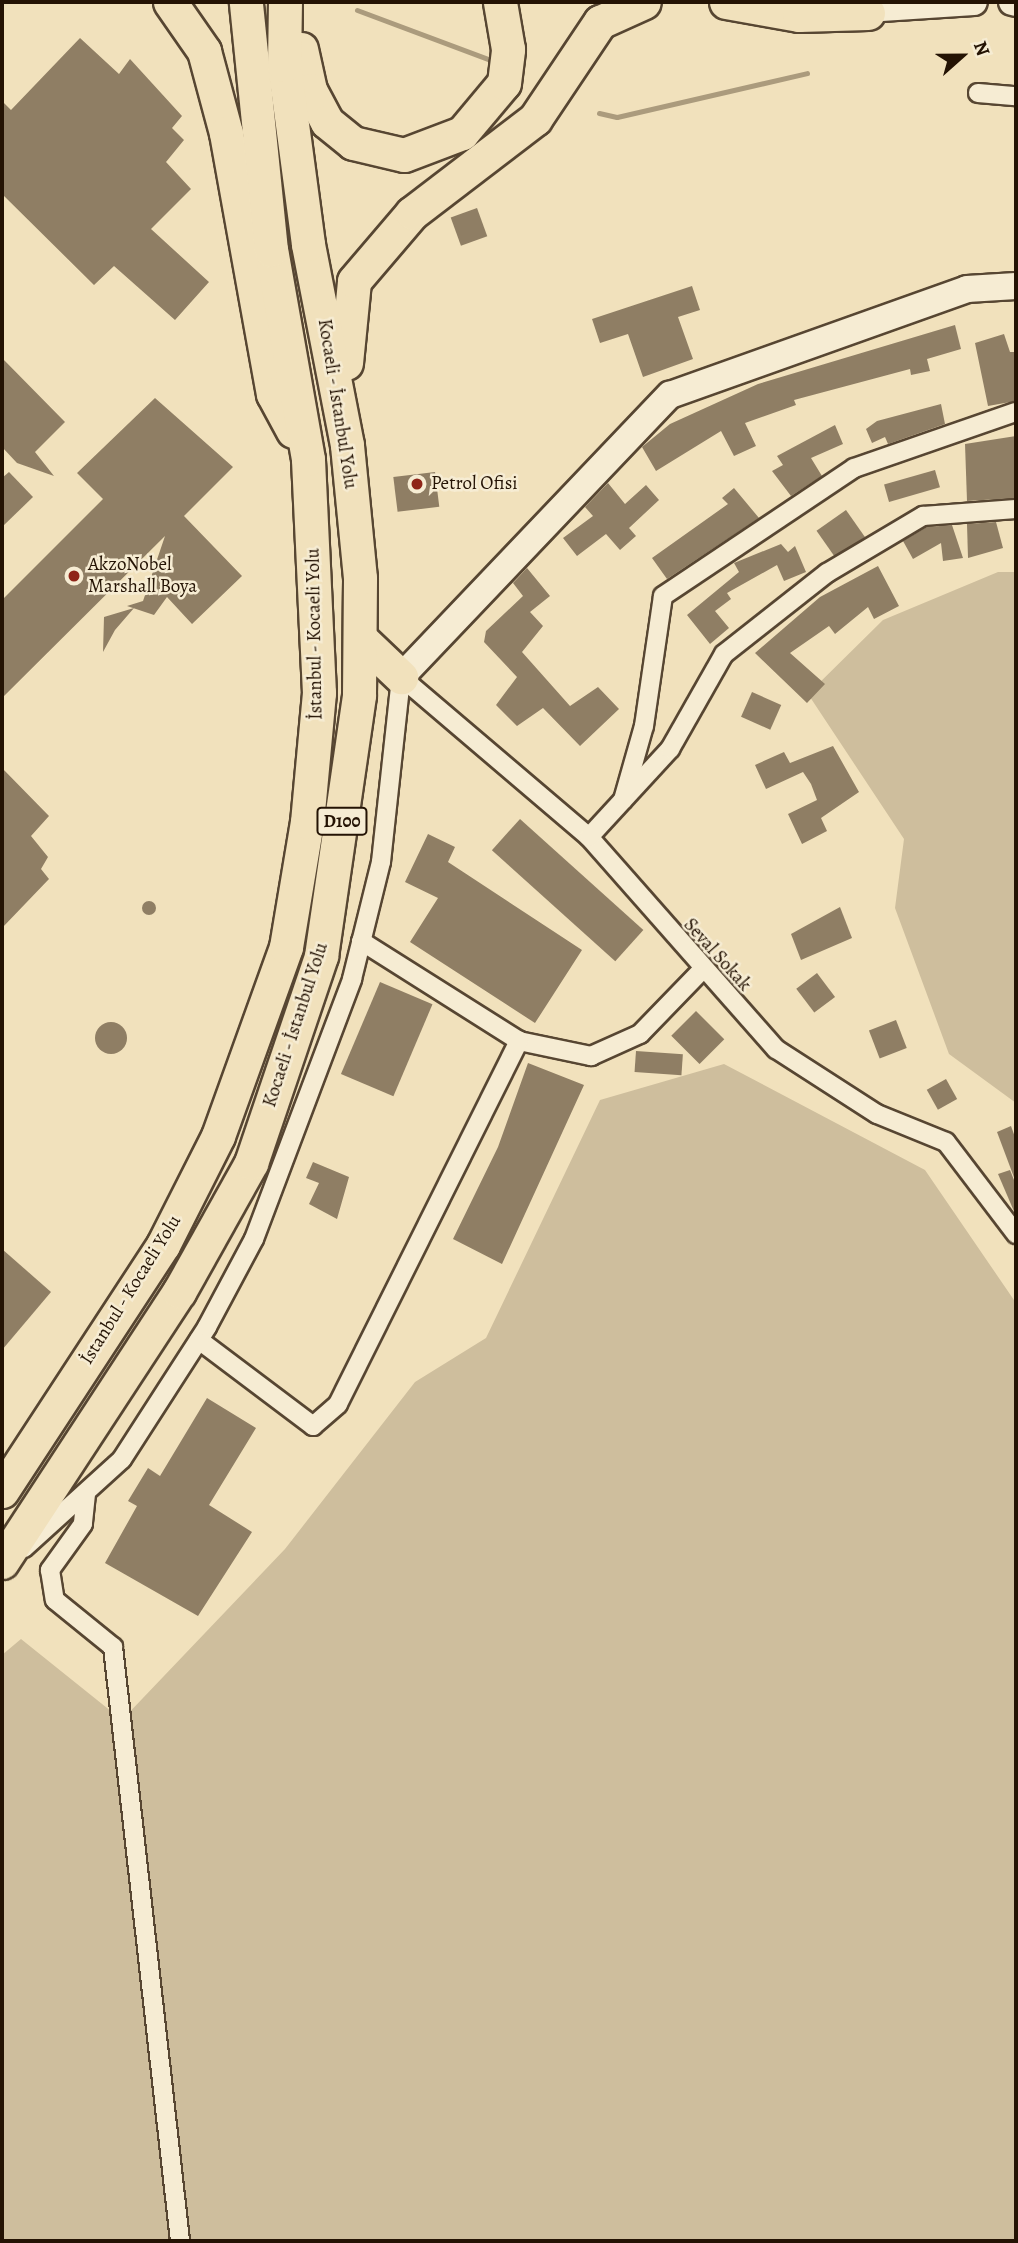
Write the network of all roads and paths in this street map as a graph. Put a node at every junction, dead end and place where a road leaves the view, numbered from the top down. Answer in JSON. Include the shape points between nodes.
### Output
{"nodes":[{"id":1,"x":170,"y":2,"type":"edge"},
{"id":2,"x":225,"y":2,"type":"edge"},
{"id":3,"x":246,"y":2,"type":"edge"},
{"id":4,"x":285,"y":2,"type":"edge"},
{"id":5,"x":297,"y":2,"type":"edge"},
{"id":6,"x":500,"y":2,"type":"edge"},
{"id":7,"x":644,"y":2,"type":"edge"},
{"id":8,"x":726,"y":2,"type":"edge"},
{"id":9,"x":815,"y":2,"type":"edge"},
{"id":10,"x":974,"y":2,"type":"edge"},
{"id":11,"x":868,"y":13,"type":"junction"},
{"id":12,"x":978,"y":93,"type":"dead end"},
{"id":13,"x":1016,"y":96,"type":"edge"},
{"id":14,"x":222,"y":118,"type":"junction"},
{"id":15,"x":1016,"y":286,"type":"edge"},
{"id":16,"x":1016,"y":412,"type":"edge"},
{"id":17,"x":309,"y":458,"type":"junction"},
{"id":18,"x":351,"y":484,"type":"junction"},
{"id":19,"x":1016,"y":509,"type":"edge"},
{"id":20,"x":360,"y":638,"type":"junction"},
{"id":21,"x":401,"y":677,"type":"junction"},
{"id":22,"x":623,"y":800,"type":"junction"},
{"id":23,"x":589,"y":837,"type":"junction"},
{"id":24,"x":361,"y":942,"type":"junction"},
{"id":25,"x":701,"y":971,"type":"junction"},
{"id":26,"x":519,"y":1041,"type":"junction"},
{"id":27,"x":1016,"y":1234,"type":"edge"},
{"id":28,"x":199,"y":1340,"type":"junction"},
{"id":29,"x":2,"y":1491,"type":"edge"},
{"id":30,"x":86,"y":1493,"type":"junction"},
{"id":31,"x":2,"y":1564,"type":"edge"},
{"id":32,"x":180,"y":2241,"type":"edge"}],
"edges":[{"from":1,"to":14,"type":"highway","via":[[204,51]]},
{"from":2,"to":14,"type":"highway"},
{"from":3,"to":17,"type":"highway","name":"İstanbul - Kocaeli Yolu","number":"D100","via":[[271,250]]},
{"from":4,"to":18,"type":"highway","name":"Kocaeli - İstanbul Yolu","number":"D100","via":[[284,65],[308,244]]},
{"from":5,"to":6,"type":"highway","via":[[310,90],[327,122],[353,143],[404,155],[462,134],[504,83],[508,50]]},
{"from":7,"to":18,"type":"highway","via":[[600,22],[535,119],[412,213],[354,281],[345,349],[353,425]]},
{"from":8,"to":11,"type":"highway","via":[[799,15]]},
{"from":9,"to":11,"type":"street"},
{"from":10,"to":11,"type":"street"},
{"from":12,"to":13,"type":"street"},
{"from":14,"to":17,"type":"highway","via":[[273,394]]},
{"from":15,"to":21,"type":"street","via":[[967,289],[670,394]]},
{"from":16,"to":22,"type":"street","via":[[854,468],[663,596],[643,726]]},
{"from":17,"to":29,"type":"highway","name":"İstanbul - Kocaeli Yolu","number":"D100","via":[[319,693],[286,947],[218,1136],[163,1245]]},
{"from":18,"to":20,"type":"highway","name":"Kocaeli - İstanbul Yolu","number":"D100"},
{"from":19,"to":22,"type":"street","via":[[923,516],[827,573],[724,654],[670,749]]},
{"from":20,"to":21,"type":"highway"},
{"from":20,"to":31,"type":"highway","name":"Kocaeli - İstanbul Yolu","number":"D100","via":[[359,695],[321,956],[251,1163],[179,1292]]},
{"from":21,"to":23,"type":"street","name":"Seval Sokak"},
{"from":21,"to":24,"type":"street","via":[[382,862]]},
{"from":22,"to":23,"type":"street"},
{"from":23,"to":25,"type":"street","name":"Seval Sokak"},
{"from":24,"to":26,"type":"street"},
{"from":24,"to":28,"type":"street","via":[[254,1239]]},
{"from":25,"to":26,"type":"street","via":[[640,1034],[591,1056]]},
{"from":25,"to":27,"type":"street","name":"Seval Sokak","via":[[776,1049],[877,1114],[946,1142]]},
{"from":26,"to":28,"type":"street","via":[[338,1404],[313,1426]]},
{"from":28,"to":30,"type":"street","via":[[122,1459]]},
{"from":30,"to":31,"type":"street"},
{"from":30,"to":32,"type":"street","via":[[83,1524],[50,1570],[54,1600],[113,1647]]}]}
